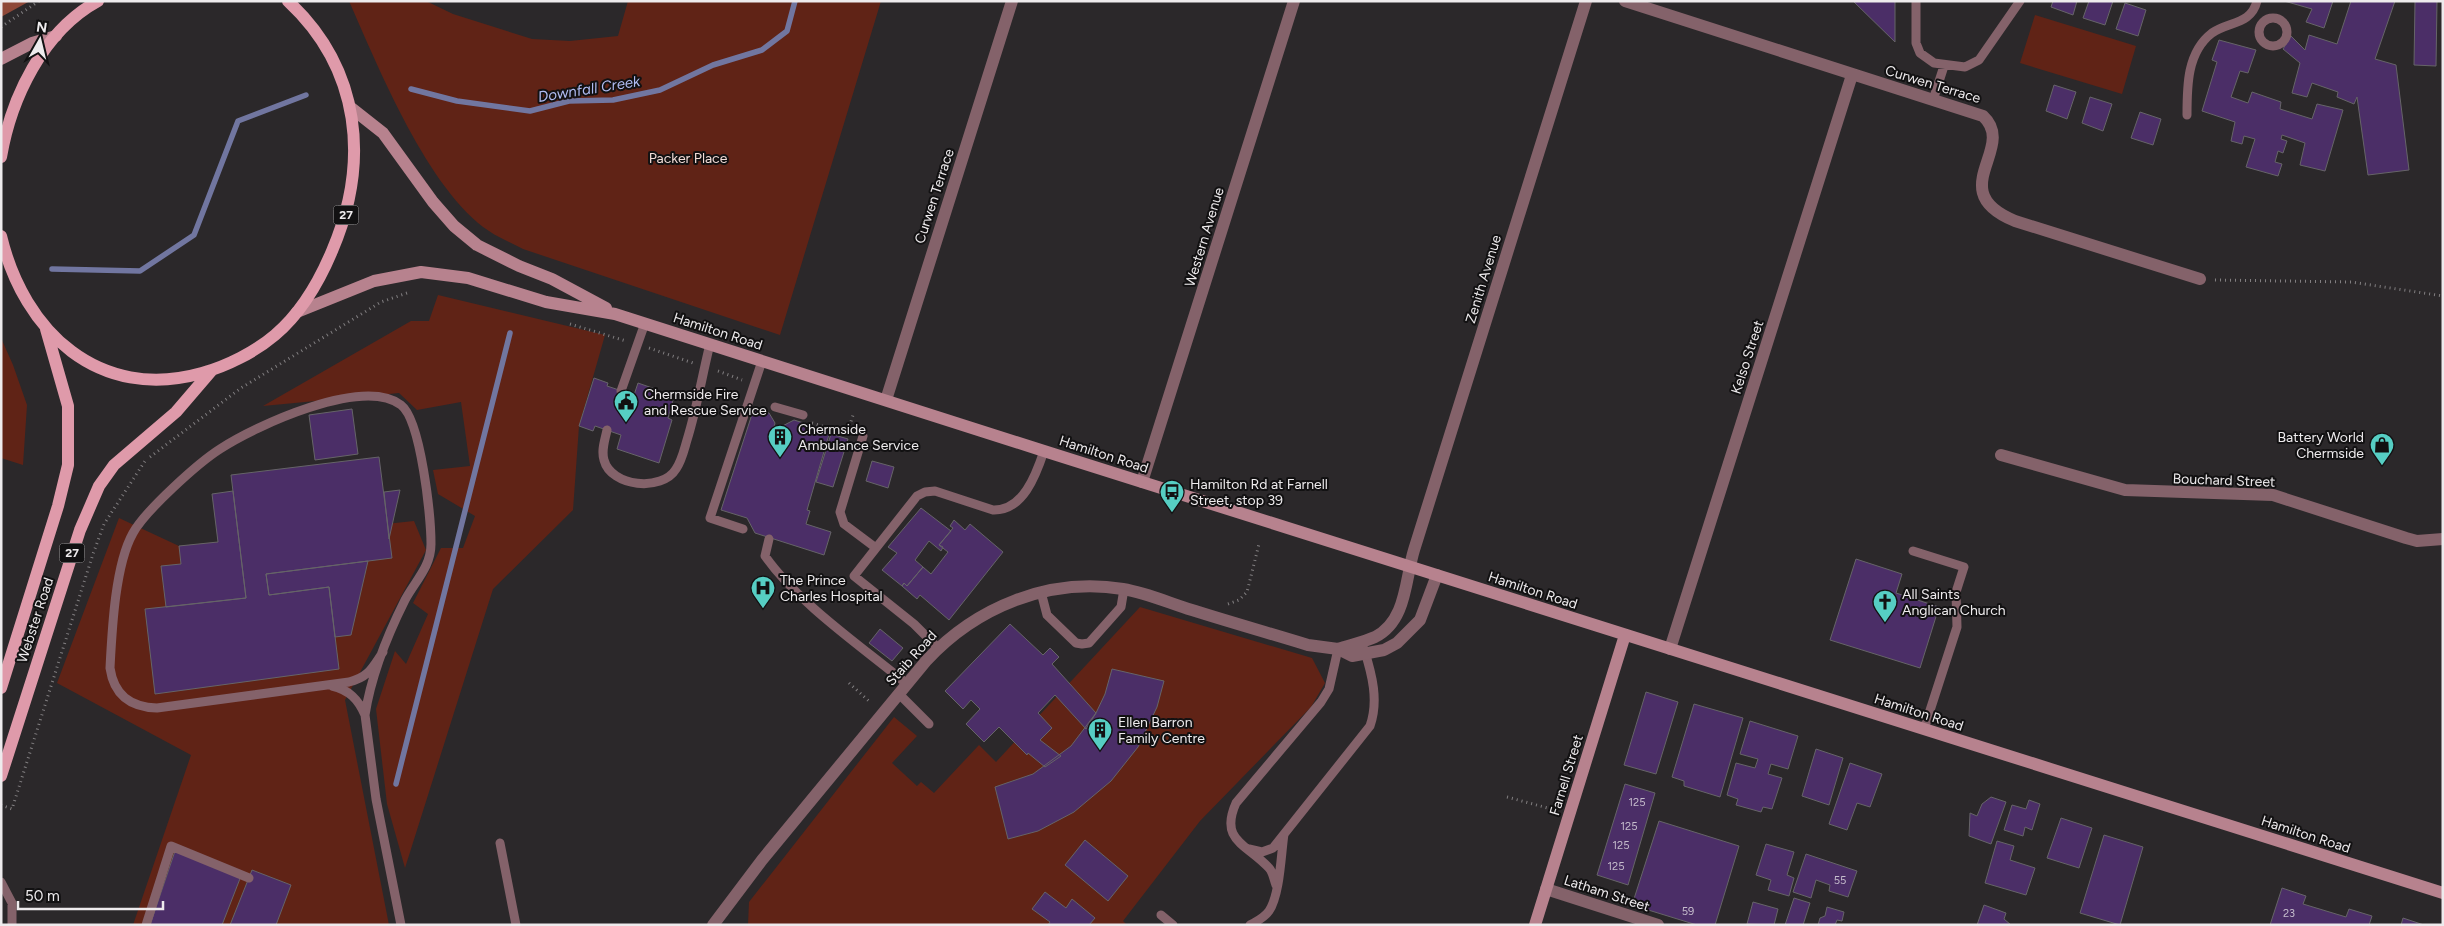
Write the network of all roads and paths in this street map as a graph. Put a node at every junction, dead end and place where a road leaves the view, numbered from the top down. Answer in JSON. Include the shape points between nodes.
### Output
{"nodes":[{"id":1,"x":39,"y":1,"type":"edge"},
{"id":2,"x":98,"y":1,"type":"edge"},
{"id":3,"x":288,"y":1,"type":"edge"},
{"id":4,"x":1012,"y":1,"type":"edge"},
{"id":5,"x":1294,"y":1,"type":"edge"},
{"id":6,"x":1586,"y":1,"type":"edge"},
{"id":7,"x":1625,"y":1,"type":"edge"},
{"id":8,"x":1916,"y":1,"type":"edge"},
{"id":9,"x":2020,"y":1,"type":"edge"},
{"id":10,"x":2257,"y":1,"type":"edge"},
{"id":11,"x":299,"y":7,"type":"edge"},
{"id":12,"x":2253,"y":13,"type":"junction"},
{"id":13,"x":2263,"y":21,"type":"dead end"},
{"id":14,"x":1,"y":27,"type":"edge"},
{"id":15,"x":56,"y":36,"type":"junction"},
{"id":16,"x":1,"y":59,"type":"edge"},
{"id":17,"x":1944,"y":66,"type":"junction"},
{"id":18,"x":1852,"y":75,"type":"junction"},
{"id":19,"x":1933,"y":100,"type":"junction"},
{"id":20,"x":350,"y":107,"type":"junction"},
{"id":21,"x":2187,"y":115,"type":"dead end"},
{"id":22,"x":1,"y":157,"type":"edge"},
{"id":23,"x":1,"y":236,"type":"edge"},
{"id":24,"x":2200,"y":280,"type":"joint"},
{"id":25,"x":416,"y":291,"type":"dead end"},
{"id":26,"x":2443,"y":296,"type":"edge"},
{"id":27,"x":297,"y":312,"type":"junction"},
{"id":28,"x":615,"y":314,"type":"junction"},
{"id":29,"x":560,"y":321,"type":"dead end"},
{"id":30,"x":645,"y":323,"type":"junction"},
{"id":31,"x":46,"y":328,"type":"junction"},
{"id":32,"x":636,"y":344,"type":"junction"},
{"id":33,"x":710,"y":344,"type":"junction"},
{"id":34,"x":762,"y":361,"type":"junction"},
{"id":35,"x":705,"y":366,"type":"junction"},
{"id":36,"x":212,"y":370,"type":"junction"},
{"id":37,"x":755,"y":385,"type":"junction"},
{"id":38,"x":621,"y":391,"type":"dead end"},
{"id":39,"x":886,"y":400,"type":"junction"},
{"id":40,"x":775,"y":407,"type":"dead end"},
{"id":41,"x":854,"y":412,"type":"dead end"},
{"id":42,"x":803,"y":415,"type":"dead end"},
{"id":43,"x":811,"y":422,"type":"dead end"},
{"id":44,"x":607,"y":430,"type":"dead end"},
{"id":45,"x":863,"y":436,"type":"dead end"},
{"id":46,"x":1044,"y":451,"type":"junction"},
{"id":47,"x":2001,"y":455,"type":"dead end"},
{"id":48,"x":1142,"y":482,"type":"junction"},
{"id":49,"x":743,"y":529,"type":"dead end"},
{"id":50,"x":769,"y":539,"type":"dead end"},
{"id":51,"x":2443,"y":539,"type":"edge"},
{"id":52,"x":1259,"y":544,"type":"dead end"},
{"id":53,"x":876,"y":548,"type":"junction"},
{"id":54,"x":1914,"y":552,"type":"dead end"},
{"id":55,"x":1409,"y":566,"type":"junction"},
{"id":56,"x":1437,"y":575,"type":"junction"},
{"id":57,"x":1124,"y":589,"type":"junction"},
{"id":58,"x":1041,"y":592,"type":"junction"},
{"id":59,"x":1217,"y":617,"type":"junction"},
{"id":60,"x":1625,"y":635,"type":"junction"},
{"id":61,"x":1362,"y":642,"type":"junction"},
{"id":62,"x":938,"y":648,"type":"junction"},
{"id":63,"x":1338,"y":649,"type":"junction"},
{"id":64,"x":1670,"y":649,"type":"junction"},
{"id":65,"x":383,"y":652,"type":"junction"},
{"id":66,"x":1366,"y":654,"type":"junction"},
{"id":67,"x":849,"y":683,"type":"dead end"},
{"id":68,"x":907,"y":684,"type":"junction"},
{"id":69,"x":327,"y":686,"type":"junction"},
{"id":70,"x":1,"y":687,"type":"edge"},
{"id":71,"x":899,"y":694,"type":"junction"},
{"id":72,"x":883,"y":714,"type":"junction"},
{"id":73,"x":365,"y":715,"type":"junction"},
{"id":74,"x":929,"y":724,"type":"dead end"},
{"id":75,"x":1924,"y":729,"type":"junction"},
{"id":76,"x":1,"y":776,"type":"edge"},
{"id":77,"x":1507,"y":796,"type":"dead end"},
{"id":78,"x":1,"y":805,"type":"edge"},
{"id":79,"x":1569,"y":815,"type":"junction"},
{"id":80,"x":1284,"y":833,"type":"junction"},
{"id":81,"x":500,"y":843,"type":"dead end"},
{"id":82,"x":1246,"y":849,"type":"junction"},
{"id":83,"x":249,"y":878,"type":"dead end"},
{"id":84,"x":1,"y":882,"type":"edge"},
{"id":85,"x":1276,"y":885,"type":"junction"},
{"id":86,"x":1546,"y":889,"type":"junction"},
{"id":87,"x":2443,"y":892,"type":"edge"},
{"id":88,"x":1161,"y":915,"type":"dead end"},
{"id":89,"x":12,"y":925,"type":"edge"},
{"id":90,"x":146,"y":925,"type":"edge"},
{"id":91,"x":400,"y":925,"type":"edge"},
{"id":92,"x":516,"y":925,"type":"edge"},
{"id":93,"x":713,"y":925,"type":"edge"},
{"id":94,"x":1173,"y":925,"type":"edge"},
{"id":95,"x":1250,"y":925,"type":"edge"},
{"id":96,"x":1535,"y":925,"type":"edge"},
{"id":97,"x":1658,"y":925,"type":"edge"}],
"edges":[{"from":1,"to":14,"type":"path"},
{"from":2,"to":15,"type":"main road"},
{"from":3,"to":11,"type":"main road"},
{"from":4,"to":39,"type":"street","name":"Curwen Terrace"},
{"from":5,"to":48,"type":"street","name":"Western Avenue"},
{"from":6,"to":55,"type":"street","name":"Zenith Avenue"},
{"from":7,"to":18,"type":"street","name":"Curwen Terrace"},
{"from":8,"to":17,"type":"lane","via":[[1918,49],[1925,57]]},
{"from":9,"to":17,"type":"lane","via":[[1979,60],[1965,68]]},
{"from":10,"to":12,"type":"lane"},
{"from":11,"to":20,"type":"main road","number":"27","via":[[330,53]]},
{"from":12,"to":13,"type":"lane"},
{"from":12,"to":21,"type":"lane","via":[[2221,28],[2201,45],[2189,73]]},
{"from":15,"to":16,"type":"main road","via":[[32,43]]},
{"from":15,"to":22,"type":"main road","via":[[20,93],[9,121]]},
{"from":17,"to":19,"type":"lane"},
{"from":18,"to":19,"type":"street","name":"Curwen Terrace"},
{"from":18,"to":64,"type":"street","name":"Kelso Street"},
{"from":19,"to":24,"type":"street","name":"Curwen Terrace","via":[[1983,116],[1990,122],[1994,136],[1982,184],[1983,194],[1993,211],[2015,221]]},
{"from":20,"to":27,"type":"main road","number":"27","via":[[355,146],[354,170],[345,218],[326,266]]},
{"from":20,"to":28,"type":"main road","name":"Hamilton Road","via":[[383,133],[433,202],[477,245]]},
{"from":23,"to":31,"type":"main road","number":"27","via":[[16,282]]},
{"from":24,"to":26,"type":"path","via":[[2351,282]]},
{"from":25,"to":78,"type":"path","via":[[381,302],[241,388],[144,462],[104,524],[12,809]]},
{"from":27,"to":28,"type":"main road","name":"Hamilton Road","via":[[374,281],[421,272],[468,278],[546,302]]},
{"from":27,"to":36,"type":"main road","number":"27","via":[[274,336]]},
{"from":28,"to":30,"type":"main road","name":"Hamilton Road"},
{"from":29,"to":32,"type":"path"},
{"from":30,"to":32,"type":"lane"},
{"from":30,"to":33,"type":"main road","name":"Hamilton Road"},
{"from":31,"to":36,"type":"main road","via":[[87,364],[119,376],[176,379]]},
{"from":31,"to":70,"type":"main road","name":"Webster Road","number":"27","via":[[68,406],[68,465]]},
{"from":32,"to":35,"type":"path"},
{"from":32,"to":38,"type":"lane"},
{"from":33,"to":34,"type":"main road","name":"Hamilton Road"},
{"from":33,"to":35,"type":"lane"},
{"from":34,"to":37,"type":"lane"},
{"from":34,"to":39,"type":"main road","name":"Hamilton Road"},
{"from":35,"to":37,"type":"path"},
{"from":35,"to":44,"type":"lane","via":[[698,404],[681,457],[676,470],[662,482],[647,485],[614,474],[604,460]]},
{"from":36,"to":76,"type":"main road","name":"Webster Road","number":"27","via":[[176,412],[114,465],[99,486],[80,530]]},
{"from":37,"to":49,"type":"lane","via":[[710,518]]},
{"from":39,"to":46,"type":"main road","name":"Hamilton Road"},
{"from":40,"to":42,"type":"lane"},
{"from":41,"to":43,"type":"path","via":[[847,434]]},
{"from":45,"to":53,"type":"lane","via":[[840,512],[844,524]]},
{"from":46,"to":48,"type":"main road","name":"Hamilton Road"},
{"from":46,"to":53,"type":"lane","via":[[1034,480],[1010,507],[993,510],[934,491],[924,492],[917,496]]},
{"from":47,"to":51,"type":"street","name":"Bouchard Street","via":[[2125,490],[2273,495],[2417,541]]},
{"from":48,"to":55,"type":"main road","name":"Hamilton Road"},
{"from":50,"to":68,"type":"lane","via":[[765,556],[774,569],[817,610]]},
{"from":52,"to":59,"type":"path","via":[[1247,592],[1239,600],[1220,607]]},
{"from":53,"to":62,"type":"lane","via":[[854,576],[914,624]]},
{"from":54,"to":75,"type":"lane","via":[[1964,567],[1956,592],[1957,627]]},
{"from":55,"to":56,"type":"main road","name":"Hamilton Road"},
{"from":55,"to":61,"type":"street","name":"Staib Road","via":[[1404,596],[1395,618],[1377,636]]},
{"from":56,"to":60,"type":"main road","name":"Hamilton Road"},
{"from":56,"to":66,"type":"street","name":"Staib Road","via":[[1425,610],[1414,628],[1397,643]]},
{"from":57,"to":58,"type":"street","name":"Staib Road","via":[[1078,586]]},
{"from":57,"to":58,"type":"lane","via":[[1121,607],[1089,643],[1082,644],[1047,615]]},
{"from":57,"to":59,"type":"street","name":"Staib Road"},
{"from":58,"to":62,"type":"street","name":"Staib Road","via":[[1000,606]]},
{"from":59,"to":63,"type":"street","name":"Staib Road","via":[[1308,645]]},
{"from":60,"to":64,"type":"main road","name":"Hamilton Road"},
{"from":60,"to":79,"type":"main road","name":"Farnell Street"},
{"from":61,"to":63,"type":"street","name":"Staib Road"},
{"from":61,"to":66,"type":"lane"},
{"from":62,"to":68,"type":"street","name":"Staib Road"},
{"from":63,"to":66,"type":"street","name":"Staib Road","via":[[1352,656]]},
{"from":63,"to":82,"type":"lane","via":[[1329,689],[1321,702],[1236,803],[1230,817],[1230,829]]},
{"from":64,"to":75,"type":"main road","name":"Hamilton Road"},
{"from":65,"to":69,"type":"lane","via":[[362,679]]},
{"from":65,"to":69,"type":"lane","via":[[405,600],[427,565],[430,554],[422,468],[415,429],[407,411],[390,399],[340,399],[300,410],[220,449],[147,514],[132,534],[120,572],[111,658],[114,685],[126,701],[144,708]]},
{"from":65,"to":73,"type":"lane"},
{"from":66,"to":80,"type":"lane","via":[[1375,701],[1370,726]]},
{"from":67,"to":72,"type":"path"},
{"from":68,"to":71,"type":"street","name":"Staib Road"},
{"from":69,"to":73,"type":"lane","via":[[350,693],[360,703]]},
{"from":71,"to":72,"type":"street","name":"Staib Road"},
{"from":71,"to":74,"type":"lane"},
{"from":72,"to":93,"type":"street","name":"Staib Road","via":[[762,860]]},
{"from":73,"to":91,"type":"lane","via":[[376,799]]},
{"from":75,"to":87,"type":"main road","name":"Hamilton Road"},
{"from":77,"to":79,"type":"path"},
{"from":79,"to":86,"type":"main road","name":"Farnell Street"},
{"from":80,"to":82,"type":"lane","via":[[1273,848],[1262,852]]},
{"from":80,"to":85,"type":"lane"},
{"from":81,"to":92,"type":"lane"},
{"from":82,"to":85,"type":"lane","via":[[1270,869]]},
{"from":83,"to":90,"type":"lane","via":[[171,846]]},
{"from":84,"to":89,"type":"lane","via":[[14,910]]},
{"from":85,"to":95,"type":"lane","via":[[1269,911]]},
{"from":86,"to":96,"type":"main road","name":"Farnell Street"},
{"from":86,"to":97,"type":"street","name":"Latham Street"},
{"from":88,"to":94,"type":"lane"}]}
